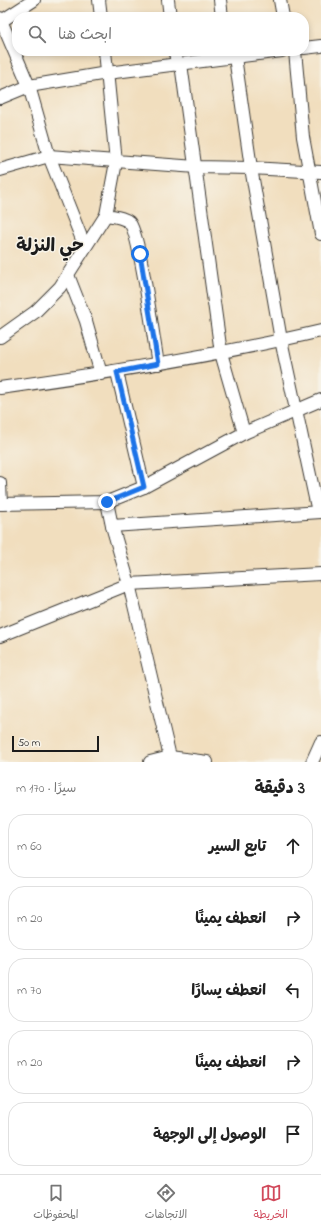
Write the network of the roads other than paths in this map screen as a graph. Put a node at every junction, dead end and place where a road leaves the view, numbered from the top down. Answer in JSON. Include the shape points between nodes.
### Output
{"nodes":[{"id":1,"x":34,"y":0,"type":"edge"},
{"id":2,"x":98,"y":0,"type":"edge"},
{"id":3,"x":168,"y":0,"type":"edge"},
{"id":4,"x":220,"y":0,"type":"edge"},
{"id":5,"x":280,"y":0,"type":"edge"},
{"id":6,"x":14,"y":12,"type":"edge"},
{"id":7,"x":99,"y":12,"type":"edge"},
{"id":8,"x":169,"y":12,"type":"edge"},
{"id":9,"x":221,"y":12,"type":"edge"},
{"id":10,"x":282,"y":12,"type":"edge"},
{"id":11,"x":12,"y":13,"type":"edge"},
{"id":12,"x":0,"y":20,"type":"edge"},
{"id":13,"x":321,"y":46,"type":"edge"},
{"id":14,"x":12,"y":47,"type":"edge"},
{"id":15,"x":309,"y":47,"type":"edge"},
{"id":16,"x":16,"y":56,"type":"edge"},
{"id":17,"x":105,"y":56,"type":"edge"},
{"id":18,"x":176,"y":56,"type":"edge"},
{"id":19,"x":224,"y":56,"type":"edge"},
{"id":20,"x":229,"y":56,"type":"edge"},
{"id":21,"x":295,"y":56,"type":"edge"},
{"id":22,"x":179,"y":65,"type":"junction"},
{"id":23,"x":107,"y":73,"type":"junction"},
{"id":24,"x":29,"y":86,"type":"junction"},
{"id":25,"x":0,"y":98,"type":"edge"},
{"id":26,"x":49,"y":156,"type":"junction"},
{"id":27,"x":116,"y":162,"type":"junction"},
{"id":28,"x":196,"y":167,"type":"junction"},
{"id":29,"x":251,"y":168,"type":"junction"},
{"id":30,"x":0,"y":170,"type":"edge"},
{"id":31,"x":308,"y":172,"type":"junction"},
{"id":32,"x":321,"y":172,"type":"edge"},
{"id":33,"x":106,"y":215,"type":"junction"},
{"id":34,"x":319,"y":218,"type":"edge"},
{"id":35,"x":321,"y":234,"type":"edge"},
{"id":36,"x":85,"y":247,"type":"junction"},
{"id":37,"x":68,"y":275,"type":"junction"},
{"id":38,"x":321,"y":331,"type":"edge"},
{"id":39,"x":0,"y":337,"type":"edge"},
{"id":40,"x":281,"y":340,"type":"junction"},
{"id":41,"x":221,"y":352,"type":"junction"},
{"id":42,"x":158,"y":364,"type":"junction"},
{"id":43,"x":117,"y":372,"type":"junction"},
{"id":44,"x":101,"y":374,"type":"junction"},
{"id":45,"x":0,"y":388,"type":"edge"},
{"id":46,"x":321,"y":400,"type":"edge"},
{"id":47,"x":296,"y":410,"type":"junction"},
{"id":48,"x":244,"y":432,"type":"junction"},
{"id":49,"x":0,"y":483,"type":"edge"},
{"id":50,"x":144,"y":487,"type":"junction"},
{"id":51,"x":107,"y":502,"type":"junction"},
{"id":52,"x":1,"y":504,"type":"edge"},
{"id":53,"x":320,"y":512,"type":"edge"},
{"id":54,"x":112,"y":526,"type":"junction"},
{"id":55,"x":321,"y":574,"type":"edge"},
{"id":56,"x":129,"y":584,"type":"junction"},
{"id":57,"x":0,"y":636,"type":"edge"},
{"id":58,"x":321,"y":742,"type":"edge"},
{"id":59,"x":170,"y":757,"type":"junction"},
{"id":60,"x":150,"y":762,"type":"edge"},
{"id":61,"x":207,"y":762,"type":"edge"},
{"id":62,"x":312,"y":762,"type":"edge"}],
"edges":[{"from":1,"to":6,"type":"street"},
{"from":2,"to":7,"type":"street"},
{"from":3,"to":8,"type":"street"},
{"from":4,"to":9,"type":"street"},
{"from":5,"to":10,"type":"street"},
{"from":11,"to":12,"type":"street"},
{"from":12,"to":14,"type":"street"},
{"from":13,"to":15,"type":"street"},
{"from":16,"to":24,"type":"street"},
{"from":17,"to":23,"type":"street"},
{"from":18,"to":22,"type":"street"},
{"from":19,"to":22,"type":"street"},
{"from":20,"to":29,"type":"street"},
{"from":21,"to":31,"type":"street"},
{"from":22,"to":23,"type":"street"},
{"from":22,"to":28,"type":"street"},
{"from":23,"to":24,"type":"street"},
{"from":23,"to":27,"type":"street"},
{"from":24,"to":25,"type":"street"},
{"from":24,"to":26,"type":"street"},
{"from":26,"to":27,"type":"street"},
{"from":26,"to":30,"type":"street"},
{"from":26,"to":36,"type":"street"},
{"from":27,"to":28,"type":"street"},
{"from":27,"to":33,"type":"street"},
{"from":28,"to":29,"type":"street"},
{"from":28,"to":41,"type":"street"},
{"from":29,"to":31,"type":"street"},
{"from":29,"to":40,"type":"street"},
{"from":31,"to":32,"type":"street"},
{"from":31,"to":34,"type":"street"},
{"from":33,"to":36,"type":"street"},
{"from":33,"to":42,"type":"street","via":[[121,218],[129,222],[133,228],[140,254]]},
{"from":34,"to":35,"type":"street"},
{"from":36,"to":37,"type":"street"},
{"from":37,"to":39,"type":"street","via":[[36,312]]},
{"from":37,"to":44,"type":"street","via":[[86,321]]},
{"from":38,"to":40,"type":"street"},
{"from":40,"to":41,"type":"street"},
{"from":40,"to":47,"type":"street"},
{"from":41,"to":42,"type":"street"},
{"from":41,"to":48,"type":"street"},
{"from":42,"to":43,"type":"street"},
{"from":43,"to":44,"type":"street"},
{"from":43,"to":50,"type":"street"},
{"from":44,"to":45,"type":"street"},
{"from":46,"to":47,"type":"street"},
{"from":47,"to":48,"type":"street"},
{"from":47,"to":53,"type":"street"},
{"from":48,"to":50,"type":"street"},
{"from":49,"to":52,"type":"street"},
{"from":50,"to":51,"type":"street"},
{"from":51,"to":52,"type":"street"},
{"from":51,"to":54,"type":"street"},
{"from":53,"to":54,"type":"street"},
{"from":54,"to":56,"type":"street"},
{"from":55,"to":56,"type":"street"},
{"from":56,"to":57,"type":"street"},
{"from":56,"to":59,"type":"street"},
{"from":58,"to":62,"type":"street"},
{"from":59,"to":60,"type":"street"},
{"from":59,"to":61,"type":"street"}]}
